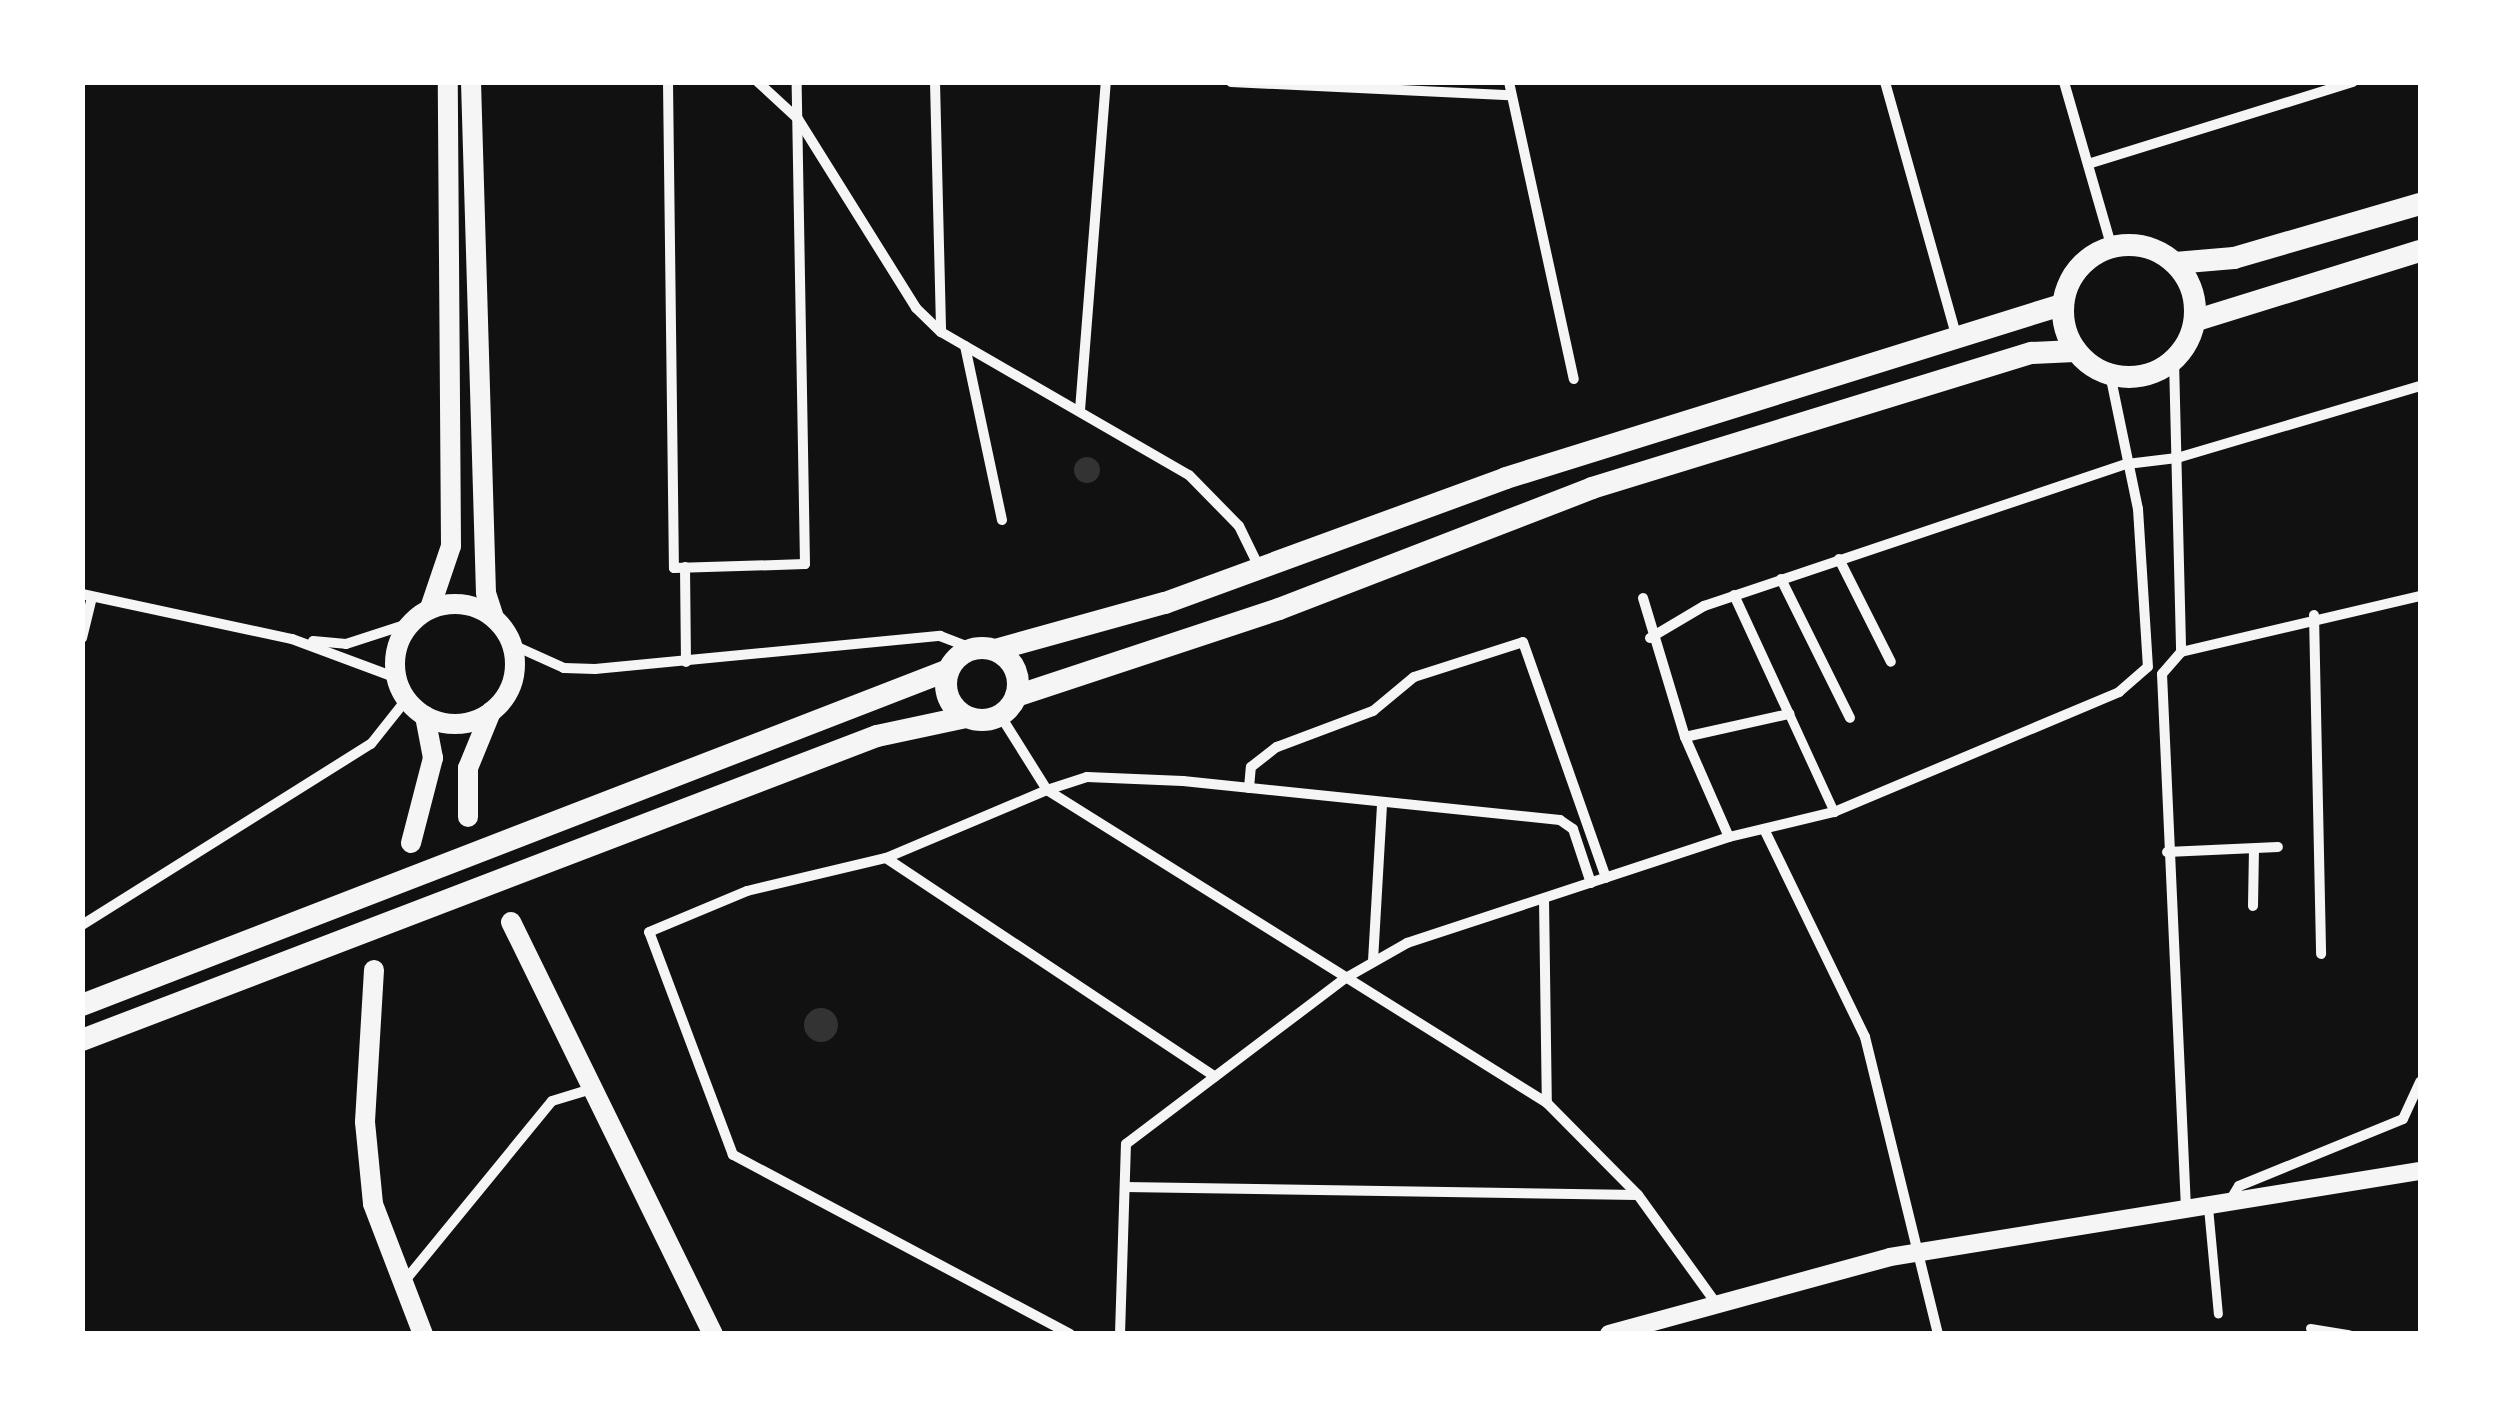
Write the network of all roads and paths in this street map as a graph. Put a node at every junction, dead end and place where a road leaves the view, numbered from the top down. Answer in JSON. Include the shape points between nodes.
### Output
{"nodes":[{"id":1,"x":448,"y":82,"type":"edge"},
{"id":2,"x":471,"y":82,"type":"edge"},
{"id":3,"x":668,"y":82,"type":"edge"},
{"id":4,"x":758,"y":82,"type":"edge"},
{"id":5,"x":797,"y":82,"type":"edge"},
{"id":6,"x":935,"y":82,"type":"edge"},
{"id":7,"x":1106,"y":82,"type":"edge"},
{"id":8,"x":1231,"y":82,"type":"edge"},
{"id":9,"x":1885,"y":82,"type":"edge"},
{"id":10,"x":2064,"y":82,"type":"edge"},
{"id":11,"x":2353,"y":82,"type":"edge"},
{"id":12,"x":1509,"y":88,"type":"edge"},
{"id":13,"x":798,"y":120,"type":"junction"},
{"id":14,"x":2088,"y":164,"type":"junction"},
{"id":15,"x":2420,"y":204,"type":"edge"},
{"id":16,"x":2112,"y":248,"type":"junction"},
{"id":17,"x":2420,"y":250,"type":"edge"},
{"id":18,"x":2175,"y":262,"type":"junction"},
{"id":19,"x":2062,"y":305,"type":"junction"},
{"id":20,"x":2197,"y":320,"type":"junction"},
{"id":21,"x":941,"y":332,"type":"junction"},
{"id":22,"x":1958,"y":339,"type":"junction"},
{"id":23,"x":965,"y":346,"type":"junction"},
{"id":24,"x":2075,"y":351,"type":"junction"},
{"id":25,"x":2174,"y":360,"type":"junction"},
{"id":26,"x":2110,"y":374,"type":"junction"},
{"id":27,"x":1574,"y":380,"type":"dead end"},
{"id":28,"x":2420,"y":386,"type":"edge"},
{"id":29,"x":1080,"y":410,"type":"junction"},
{"id":30,"x":2177,"y":458,"type":"junction"},
{"id":31,"x":2126,"y":464,"type":"junction"},
{"id":32,"x":1002,"y":520,"type":"dead end"},
{"id":33,"x":1840,"y":559,"type":"junction"},
{"id":34,"x":679,"y":568,"type":"junction"},
{"id":35,"x":1261,"y":570,"type":"junction"},
{"id":36,"x":1782,"y":579,"type":"junction"},
{"id":37,"x":87,"y":596,"type":"edge"},
{"id":38,"x":1734,"y":596,"type":"junction"},
{"id":39,"x":2420,"y":596,"type":"edge"},
{"id":40,"x":1644,"y":598,"type":"dead end"},
{"id":41,"x":430,"y":608,"type":"junction"},
{"id":42,"x":2314,"y":615,"type":"junction"},
{"id":43,"x":494,"y":618,"type":"junction"},
{"id":44,"x":412,"y":623,"type":"junction"},
{"id":45,"x":82,"y":638,"type":"edge"},
{"id":46,"x":1650,"y":638,"type":"junction"},
{"id":47,"x":292,"y":639,"type":"junction"},
{"id":48,"x":513,"y":645,"type":"junction"},
{"id":49,"x":984,"y":650,"type":"junction"},
{"id":50,"x":2181,"y":652,"type":"junction"},
{"id":51,"x":686,"y":662,"type":"junction"},
{"id":52,"x":1892,"y":662,"type":"dead end"},
{"id":53,"x":2148,"y":667,"type":"junction"},
{"id":54,"x":949,"y":670,"type":"junction"},
{"id":55,"x":2162,"y":674,"type":"junction"},
{"id":56,"x":394,"y":677,"type":"junction"},
{"id":57,"x":1016,"y":696,"type":"junction"},
{"id":58,"x":406,"y":700,"type":"junction"},
{"id":59,"x":491,"y":712,"type":"junction"},
{"id":60,"x":1789,"y":714,"type":"junction"},
{"id":61,"x":425,"y":716,"type":"junction"},
{"id":62,"x":1000,"y":716,"type":"junction"},
{"id":63,"x":966,"y":717,"type":"junction"},
{"id":64,"x":1850,"y":718,"type":"dead end"},
{"id":65,"x":1686,"y":738,"type":"junction"},
{"id":66,"x":1249,"y":788,"type":"junction"},
{"id":67,"x":1047,"y":790,"type":"junction"},
{"id":68,"x":1382,"y":803,"type":"junction"},
{"id":69,"x":1586,"y":809,"type":"junction"},
{"id":70,"x":1834,"y":812,"type":"junction"},
{"id":71,"x":468,"y":817,"type":"dead end"},
{"id":72,"x":1568,"y":826,"type":"junction"},
{"id":73,"x":1764,"y":831,"type":"junction"},
{"id":74,"x":1729,"y":837,"type":"junction"},
{"id":75,"x":411,"y":843,"type":"dead end"},
{"id":76,"x":2254,"y":848,"type":"junction"},
{"id":77,"x":2278,"y":848,"type":"dead end"},
{"id":78,"x":2167,"y":852,"type":"junction"},
{"id":79,"x":886,"y":858,"type":"junction"},
{"id":80,"x":1606,"y":878,"type":"junction"},
{"id":81,"x":1591,"y":884,"type":"junction"},
{"id":82,"x":1544,"y":900,"type":"junction"},
{"id":83,"x":2253,"y":906,"type":"dead end"},
{"id":84,"x":511,"y":922,"type":"dead end"},
{"id":85,"x":82,"y":925,"type":"edge"},
{"id":86,"x":2321,"y":954,"type":"dead end"},
{"id":87,"x":1373,"y":960,"type":"junction"},
{"id":88,"x":374,"y":970,"type":"dead end"},
{"id":89,"x":1344,"y":979,"type":"junction"},
{"id":90,"x":82,"y":1004,"type":"edge"},
{"id":91,"x":82,"y":1040,"type":"edge"},
{"id":92,"x":1215,"y":1078,"type":"junction"},
{"id":93,"x":2420,"y":1082,"type":"edge"},
{"id":94,"x":589,"y":1090,"type":"junction"},
{"id":95,"x":1547,"y":1103,"type":"junction"},
{"id":96,"x":2420,"y":1171,"type":"edge"},
{"id":97,"x":1126,"y":1188,"type":"junction"},
{"id":98,"x":1638,"y":1195,"type":"junction"},
{"id":99,"x":2228,"y":1204,"type":"junction"},
{"id":100,"x":2208,"y":1207,"type":"junction"},
{"id":101,"x":2186,"y":1210,"type":"junction"},
{"id":102,"x":1923,"y":1252,"type":"junction"},
{"id":103,"x":401,"y":1288,"type":"junction"},
{"id":104,"x":1716,"y":1303,"type":"junction"},
{"id":105,"x":2218,"y":1314,"type":"dead end"},
{"id":106,"x":713,"y":1327,"type":"edge"},
{"id":107,"x":2310,"y":1328,"type":"dead end"},
{"id":108,"x":423,"y":1334,"type":"edge"},
{"id":109,"x":1070,"y":1334,"type":"edge"},
{"id":110,"x":1120,"y":1334,"type":"edge"},
{"id":111,"x":1610,"y":1334,"type":"edge"},
{"id":112,"x":1938,"y":1334,"type":"edge"},
{"id":113,"x":2349,"y":1334,"type":"edge"}],
"edges":[{"from":1,"to":41,"type":"main road","via":[[450,546]]},
{"from":2,"to":43,"type":"main road","via":[[486,594]]},
{"from":3,"to":34,"type":"street"},
{"from":4,"to":13,"type":"street"},
{"from":5,"to":13,"type":"street"},
{"from":6,"to":21,"type":"street"},
{"from":7,"to":29,"type":"street"},
{"from":8,"to":12,"type":"street"},
{"from":9,"to":22,"type":"street"},
{"from":10,"to":14,"type":"street"},
{"from":11,"to":14,"type":"street"},
{"from":12,"to":27,"type":"street"},
{"from":13,"to":21,"type":"street","via":[[916,308]]},
{"from":13,"to":34,"type":"street","via":[[805,564]]},
{"from":14,"to":16,"type":"street"},
{"from":15,"to":18,"type":"main road","via":[[2234,258]]},
{"from":16,"to":18,"type":"main road","via":[[2137,246]]},
{"from":16,"to":19,"type":"main road","via":[[2082,265]]},
{"from":17,"to":20,"type":"main road"},
{"from":18,"to":20,"type":"main road","via":[[2196,293]]},
{"from":19,"to":22,"type":"main road"},
{"from":19,"to":24,"type":"main road"},
{"from":20,"to":25,"type":"main road"},
{"from":21,"to":23,"type":"street"},
{"from":22,"to":35,"type":"main road","via":[[1525,472]]},
{"from":23,"to":29,"type":"street"},
{"from":23,"to":32,"type":"street"},
{"from":24,"to":26,"type":"main road"},
{"from":24,"to":57,"type":"main road","via":[[2032,353],[1592,488]]},
{"from":25,"to":26,"type":"main road","via":[[2142,376]]},
{"from":25,"to":30,"type":"street"},
{"from":26,"to":31,"type":"street"},
{"from":28,"to":30,"type":"street"},
{"from":29,"to":35,"type":"street","via":[[1188,474],[1238,526]]},
{"from":30,"to":31,"type":"street"},
{"from":30,"to":50,"type":"street"},
{"from":31,"to":33,"type":"street"},
{"from":31,"to":53,"type":"street"},
{"from":33,"to":36,"type":"street"},
{"from":33,"to":52,"type":"street"},
{"from":34,"to":51,"type":"street"},
{"from":35,"to":49,"type":"main road"},
{"from":36,"to":38,"type":"street"},
{"from":36,"to":64,"type":"street"},
{"from":37,"to":45,"type":"street"},
{"from":37,"to":47,"type":"street"},
{"from":38,"to":46,"type":"street"},
{"from":38,"to":60,"type":"street"},
{"from":39,"to":42,"type":"street"},
{"from":40,"to":46,"type":"street"},
{"from":41,"to":43,"type":"main road","via":[[458,602]]},
{"from":41,"to":44,"type":"main road"},
{"from":42,"to":50,"type":"street"},
{"from":42,"to":86,"type":"street"},
{"from":43,"to":48,"type":"main road"},
{"from":44,"to":47,"type":"street","via":[[346,644]]},
{"from":44,"to":56,"type":"main road","via":[[397,645]]},
{"from":46,"to":65,"type":"street"},
{"from":47,"to":56,"type":"street"},
{"from":48,"to":51,"type":"street","via":[[576,669]]},
{"from":48,"to":59,"type":"main road","via":[[510,685]]},
{"from":49,"to":51,"type":"street","via":[[940,636]]},
{"from":49,"to":54,"type":"main road"},
{"from":49,"to":57,"type":"main road","via":[[1015,669]]},
{"from":50,"to":55,"type":"street"},
{"from":53,"to":55,"type":"street"},
{"from":53,"to":70,"type":"street","via":[[2119,692]]},
{"from":54,"to":63,"type":"main road","via":[[948,697]]},
{"from":54,"to":90,"type":"main road"},
{"from":55,"to":78,"type":"street"},
{"from":56,"to":58,"type":"main road"},
{"from":57,"to":62,"type":"main road"},
{"from":58,"to":61,"type":"main road"},
{"from":58,"to":85,"type":"street","via":[[370,744]]},
{"from":59,"to":61,"type":"main road","via":[[451,725]]},
{"from":59,"to":71,"type":"main road","via":[[468,768]]},
{"from":60,"to":65,"type":"street"},
{"from":60,"to":70,"type":"street"},
{"from":61,"to":75,"type":"main road","via":[[434,758]]},
{"from":62,"to":63,"type":"main road"},
{"from":62,"to":67,"type":"street"},
{"from":63,"to":91,"type":"main road","via":[[877,736]]},
{"from":65,"to":74,"type":"street"},
{"from":66,"to":67,"type":"street","via":[[1086,777]]},
{"from":66,"to":68,"type":"street"},
{"from":66,"to":69,"type":"street","via":[[1251,768],[1277,747],[1373,711],[1414,677],[1524,642]]},
{"from":67,"to":79,"type":"street"},
{"from":67,"to":89,"type":"street"},
{"from":68,"to":72,"type":"street"},
{"from":68,"to":87,"type":"street"},
{"from":69,"to":72,"type":"street"},
{"from":69,"to":80,"type":"street"},
{"from":70,"to":73,"type":"street"},
{"from":72,"to":81,"type":"street"},
{"from":73,"to":74,"type":"street"},
{"from":73,"to":102,"type":"street","via":[[1865,1038]]},
{"from":74,"to":80,"type":"street"},
{"from":76,"to":77,"type":"street"},
{"from":76,"to":78,"type":"street"},
{"from":76,"to":83,"type":"street"},
{"from":78,"to":101,"type":"street"},
{"from":79,"to":92,"type":"street"},
{"from":79,"to":109,"type":"street","via":[[747,890],[649,932],[726,1148]]},
{"from":80,"to":81,"type":"street"},
{"from":81,"to":82,"type":"street"},
{"from":82,"to":87,"type":"street"},
{"from":82,"to":95,"type":"street"},
{"from":84,"to":94,"type":"main road"},
{"from":87,"to":89,"type":"street"},
{"from":88,"to":103,"type":"main road","via":[[368,1163]]},
{"from":89,"to":92,"type":"street"},
{"from":89,"to":95,"type":"street"},
{"from":92,"to":97,"type":"street","via":[[1126,1144]]},
{"from":93,"to":99,"type":"street","via":[[2402,1120],[2240,1186]]},
{"from":94,"to":103,"type":"street","via":[[552,1101]]},
{"from":94,"to":106,"type":"main road"},
{"from":95,"to":98,"type":"street"},
{"from":96,"to":99,"type":"street"},
{"from":97,"to":98,"type":"street"},
{"from":97,"to":110,"type":"street"},
{"from":98,"to":104,"type":"street"},
{"from":99,"to":100,"type":"street"},
{"from":100,"to":101,"type":"street"},
{"from":100,"to":105,"type":"street"},
{"from":101,"to":102,"type":"street"},
{"from":102,"to":104,"type":"street"},
{"from":102,"to":112,"type":"street"},
{"from":103,"to":108,"type":"main road"},
{"from":104,"to":111,"type":"street"},
{"from":107,"to":113,"type":"street"}]}
